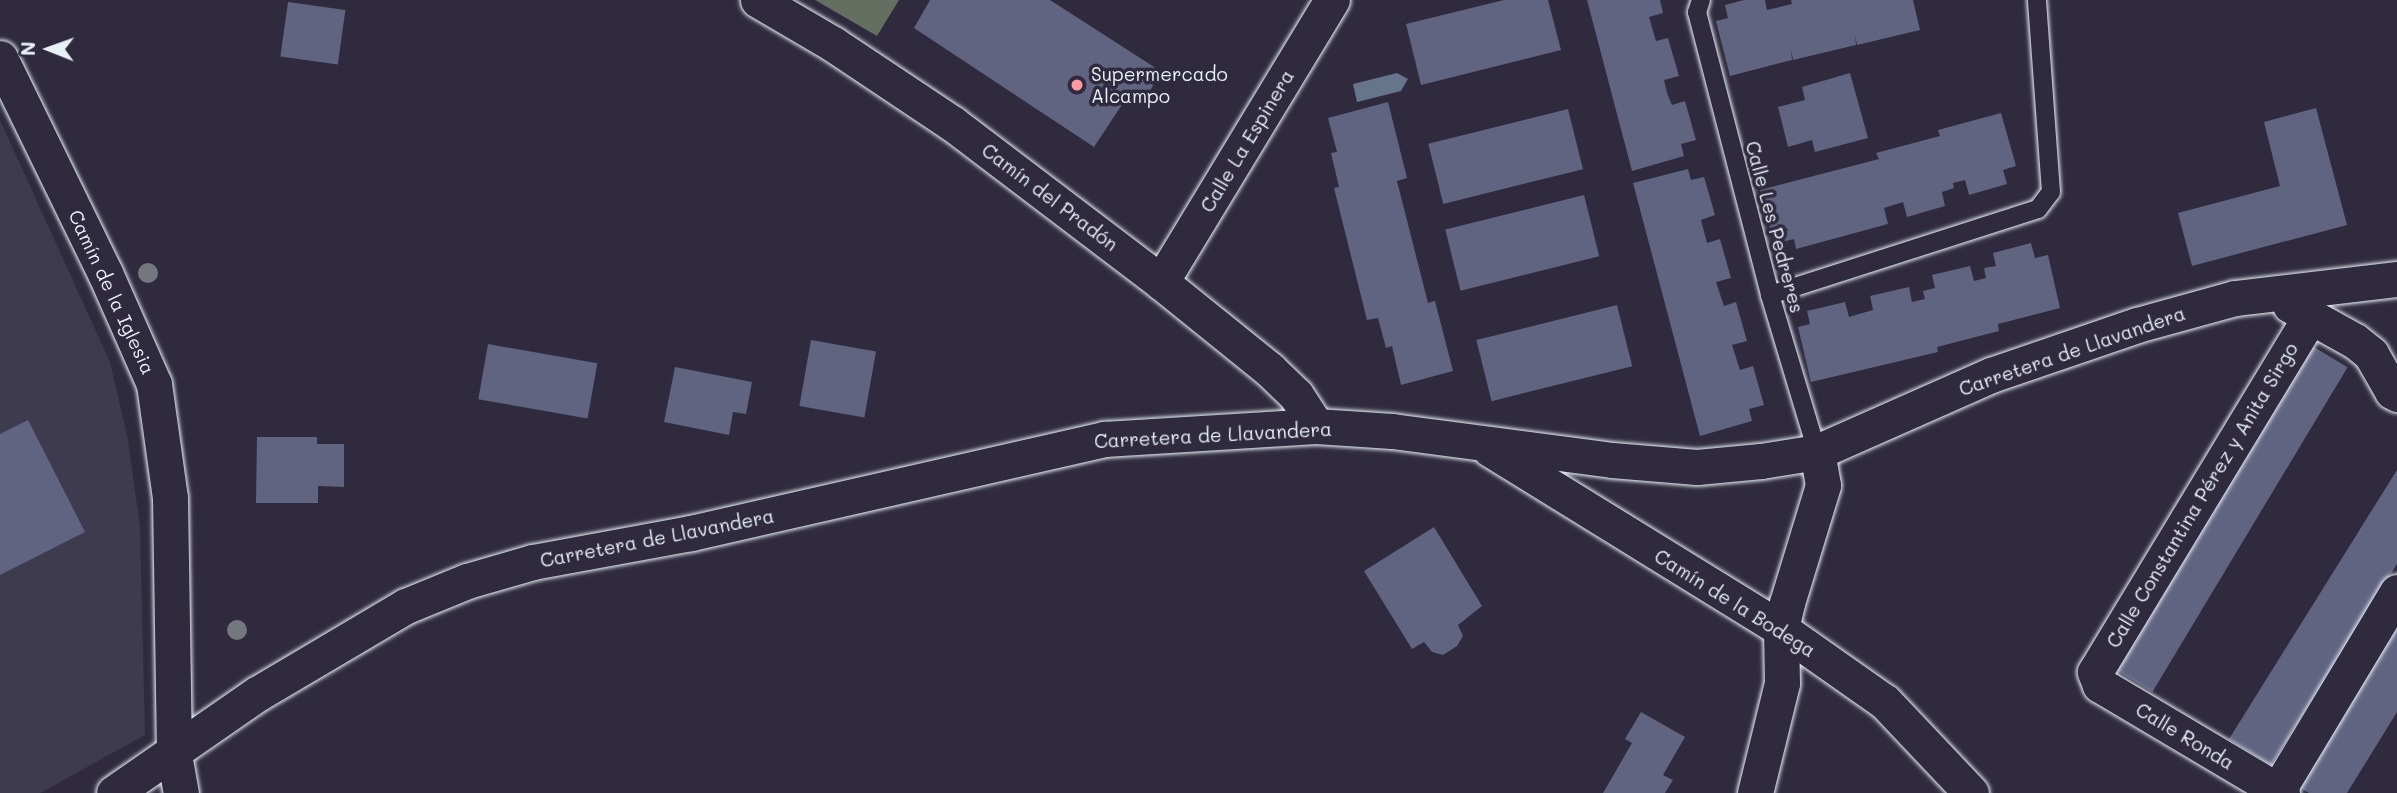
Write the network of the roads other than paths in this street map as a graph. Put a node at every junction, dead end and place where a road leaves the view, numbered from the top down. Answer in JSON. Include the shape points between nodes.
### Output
{"nodes":[{"id":1,"x":758,"y":0,"type":"edge"},
{"id":2,"x":1332,"y":0,"type":"edge"},
{"id":3,"x":2037,"y":0,"type":"edge"},
{"id":4,"x":1699,"y":6,"type":"edge"},
{"id":5,"x":0,"y":58,"type":"edge"},
{"id":6,"x":1161,"y":282,"type":"junction"},
{"id":7,"x":2388,"y":282,"type":"edge"},
{"id":8,"x":2270,"y":292,"type":"junction"},
{"id":9,"x":1770,"y":295,"type":"junction"},
{"id":10,"x":2309,"y":318,"type":"junction"},
{"id":11,"x":2374,"y":351,"type":"edge"},
{"id":12,"x":2397,"y":394,"type":"edge"},
{"id":13,"x":1316,"y":426,"type":"junction"},
{"id":14,"x":1477,"y":441,"type":"junction"},
{"id":15,"x":1817,"y":452,"type":"junction"},
{"id":16,"x":2397,"y":592,"type":"edge"},
{"id":17,"x":1781,"y":629,"type":"junction"},
{"id":18,"x":2095,"y":672,"type":"joint"},
{"id":19,"x":174,"y":754,"type":"junction"},
{"id":20,"x":2261,"y":788,"type":"edge"},
{"id":21,"x":114,"y":793,"type":"edge"},
{"id":22,"x":181,"y":793,"type":"edge"},
{"id":23,"x":1755,"y":793,"type":"edge"},
{"id":24,"x":1971,"y":793,"type":"edge"}],
"edges":[{"from":1,"to":6,"type":"street","name":"Camín del Pradón","via":[[834,44],[953,124]]},
{"from":2,"to":6,"type":"street","name":"Calle La Espinera"},
{"from":3,"to":9,"type":"lane","via":[[2051,192],[2038,209]]},
{"from":4,"to":9,"type":"lane","name":"Calle Les Pedreres"},
{"from":5,"to":19,"type":"street","name":"Camín de la Iglesia","via":[[154,384],[170,498]]},
{"from":6,"to":13,"type":"street","name":"Camín del Pradón","via":[[1270,370],[1296,395]]},
{"from":7,"to":8,"type":"street","name":"Carretera de Llavandera"},
{"from":7,"to":11,"type":"street","via":[[2350,308]]},
{"from":8,"to":10,"type":"street"},
{"from":8,"to":15,"type":"street","name":"Carretera de Llavandera","via":[[2137,325],[1991,375]]},
{"from":9,"to":15,"type":"lane","name":"Calle Les Pedreres"},
{"from":10,"to":11,"type":"street"},
{"from":10,"to":18,"type":"street","name":"Calle Constantina Pérez y Anita Sirgo"},
{"from":11,"to":12,"type":"street"},
{"from":13,"to":14,"type":"street","name":"Carretera de Llavandera"},
{"from":13,"to":19,"type":"street","name":"Carretera de Llavandera","via":[[1104,439],[705,530],[533,562],[467,581],[395,612],[257,694]]},
{"from":14,"to":15,"type":"street","name":"Carretera de Llavandera","via":[[1697,467]]},
{"from":14,"to":17,"type":"street","name":"Camín de la Bodega"},
{"from":15,"to":17,"type":"street","via":[[1823,485]]},
{"from":16,"to":20,"type":"street"},
{"from":17,"to":23,"type":"street","via":[[1782,682]]},
{"from":17,"to":24,"type":"street","name":"Camín de la Bodega","via":[[1885,702]]},
{"from":18,"to":20,"type":"street","name":"Calle Ronda","via":[[2100,685]]},
{"from":19,"to":21,"type":"street","name":"Carretera de Llavandera"},
{"from":19,"to":22,"type":"street","name":"Camín de la Iglesia"}]}
